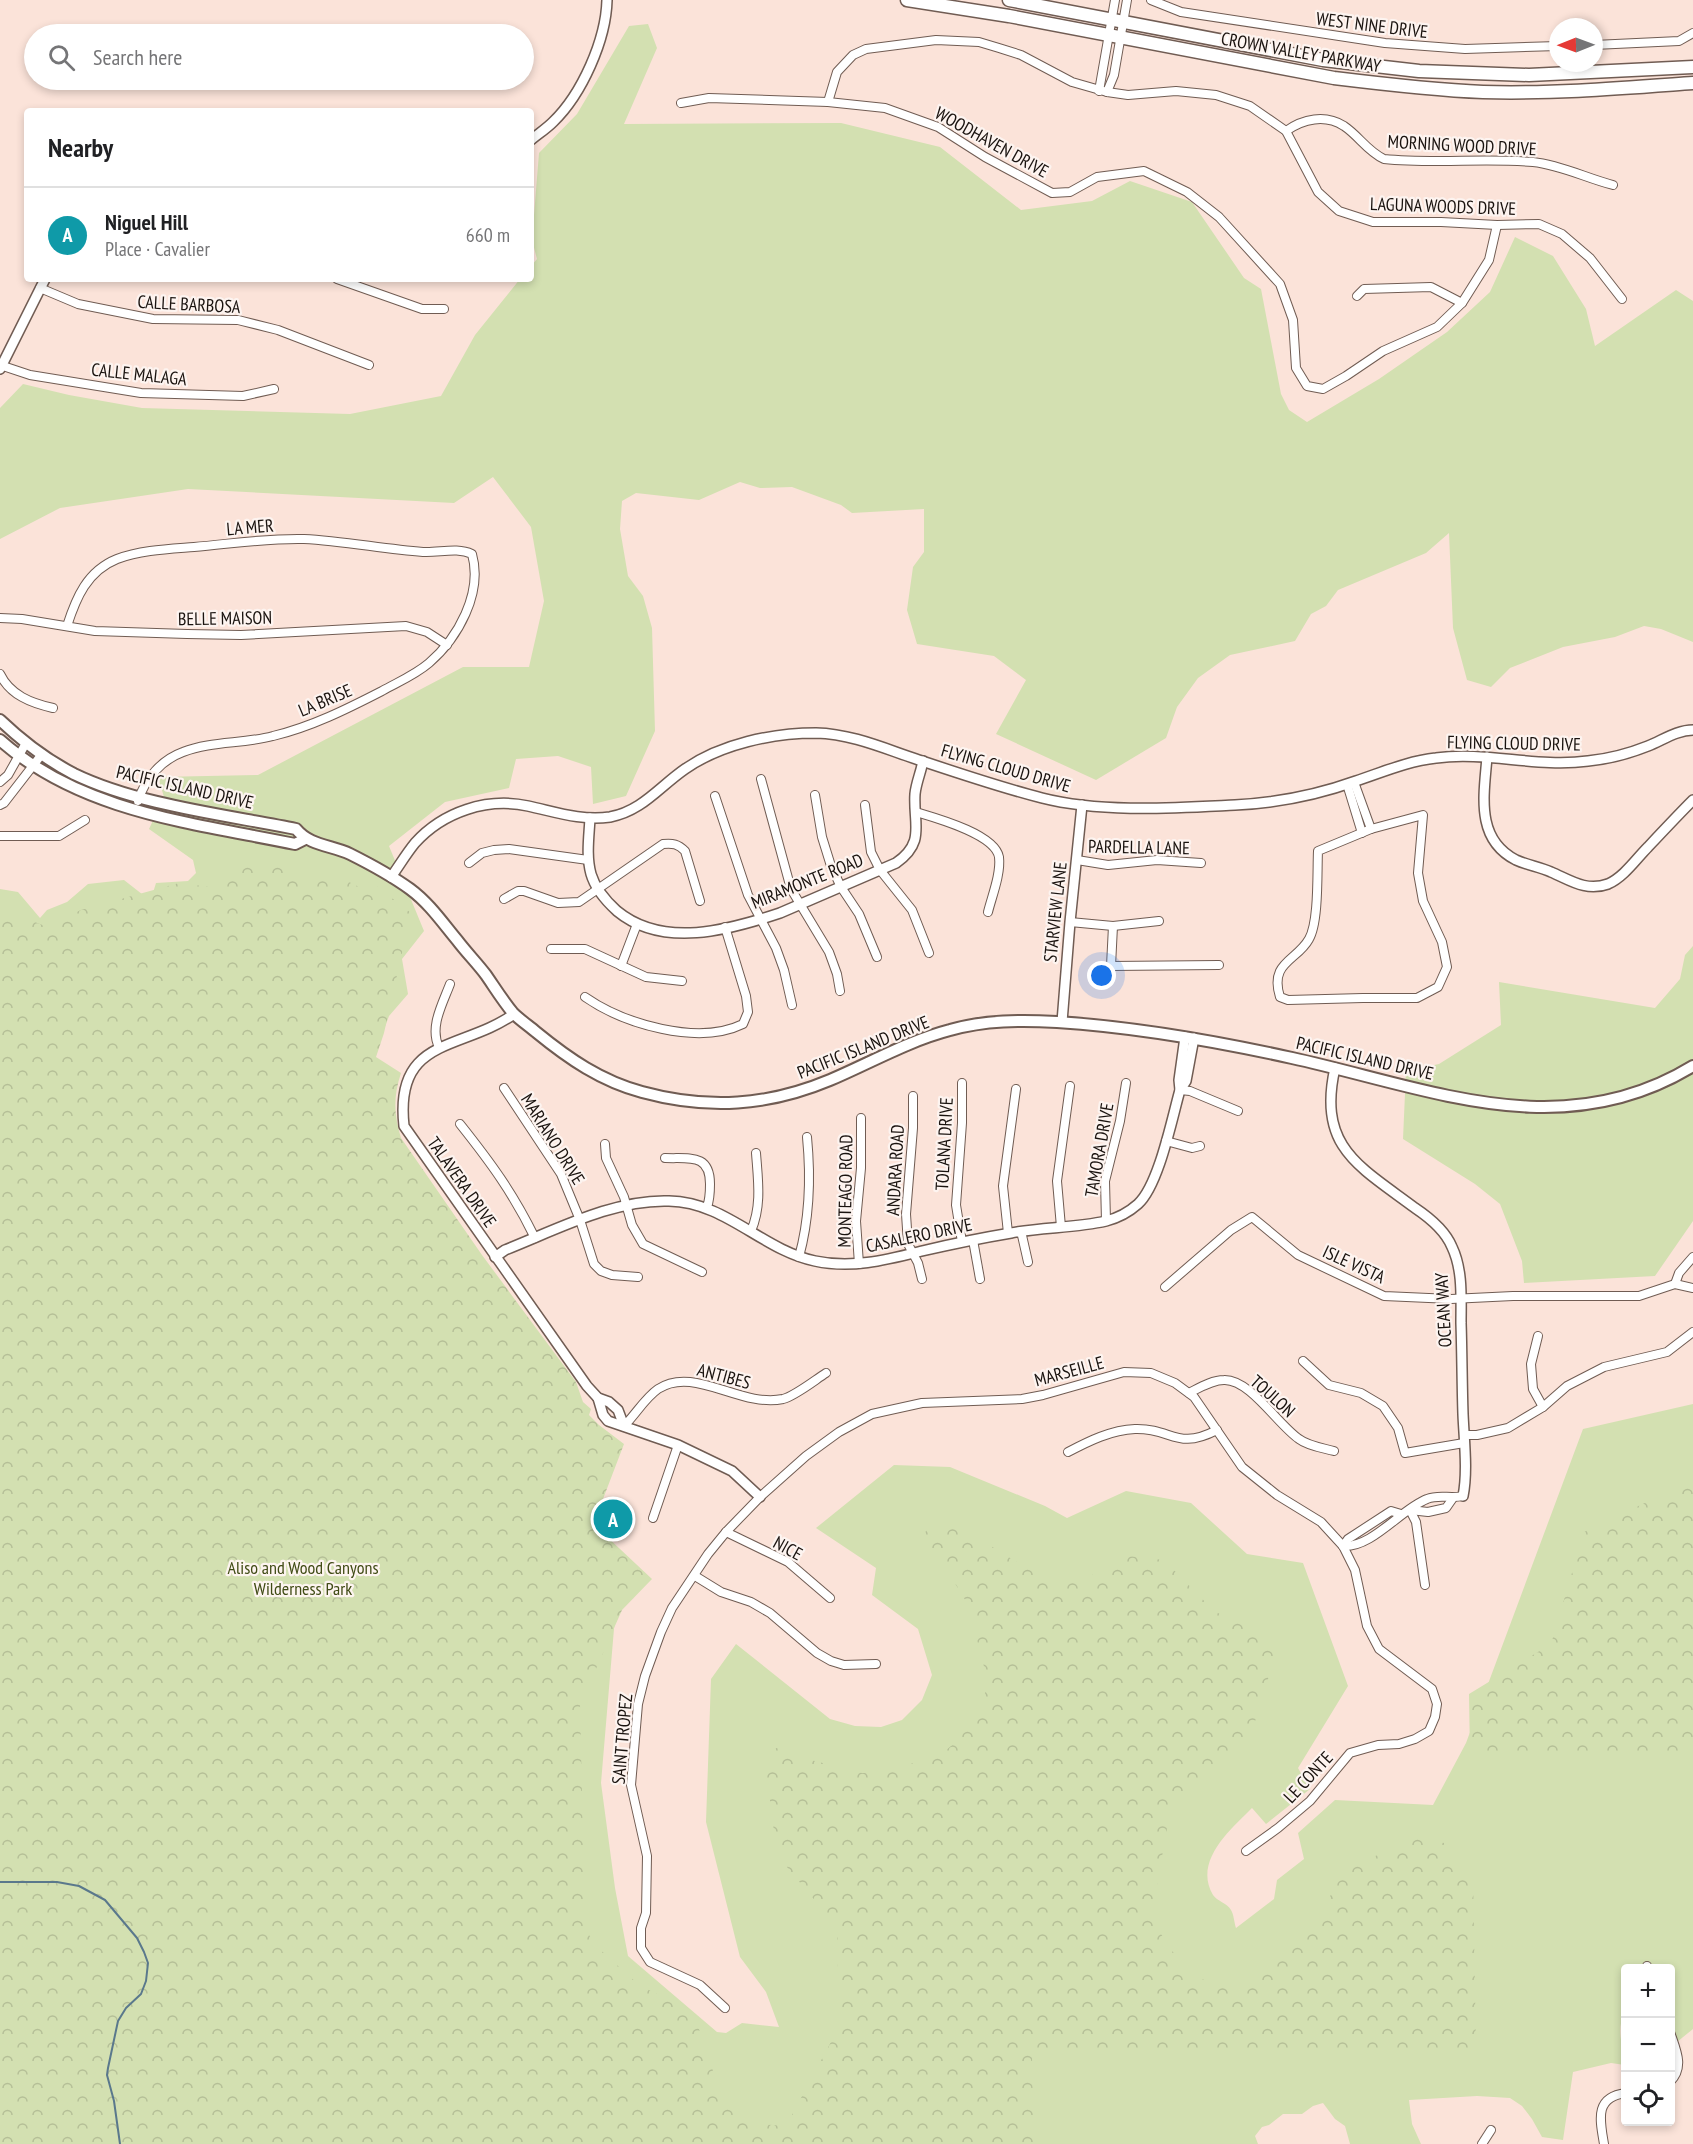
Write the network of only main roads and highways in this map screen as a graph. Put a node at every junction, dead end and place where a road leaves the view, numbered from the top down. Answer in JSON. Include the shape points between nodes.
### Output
{"nodes":[{"id":1,"x":907,"y":0,"type":"edge"},
{"id":2,"x":1009,"y":0,"type":"edge"},
{"id":3,"x":1693,"y":67,"type":"edge"},
{"id":4,"x":1693,"y":83,"type":"edge"},
{"id":5,"x":0,"y":720,"type":"edge"},
{"id":6,"x":0,"y":740,"type":"edge"},
{"id":7,"x":304,"y":839,"type":"junction"},
{"id":8,"x":1693,"y":1066,"type":"edge"}],
"edges":[{"from":1,"to":4,"type":"main road","name":"CROWN VALLEY PARKWAY","via":[[1334,78],[1437,89],[1520,92]]},
{"from":2,"to":3,"type":"main road","name":"CROWN VALLEY PARKWAY","via":[[1323,60],[1419,71],[1528,75]]},
{"from":5,"to":7,"type":"main road","name":"PACIFIC ISLAND DRIVE","via":[[26,743],[74,774],[114,790],[296,829]]},
{"from":6,"to":7,"type":"main road","name":"PACIFIC ISLAND DRIVE","via":[[19,757],[57,780],[134,811],[295,843]]},
{"from":7,"to":8,"type":"main road","name":"PACIFIC ISLAND DRIVE","via":[[343,851],[410,890],[443,921],[514,1014],[574,1063],[594,1074],[663,1097],[714,1104],[742,1103],[806,1089],[916,1041],[953,1029],[1013,1020],[1190,1037],[1478,1101],[1544,1108],[1624,1098]]}]}
